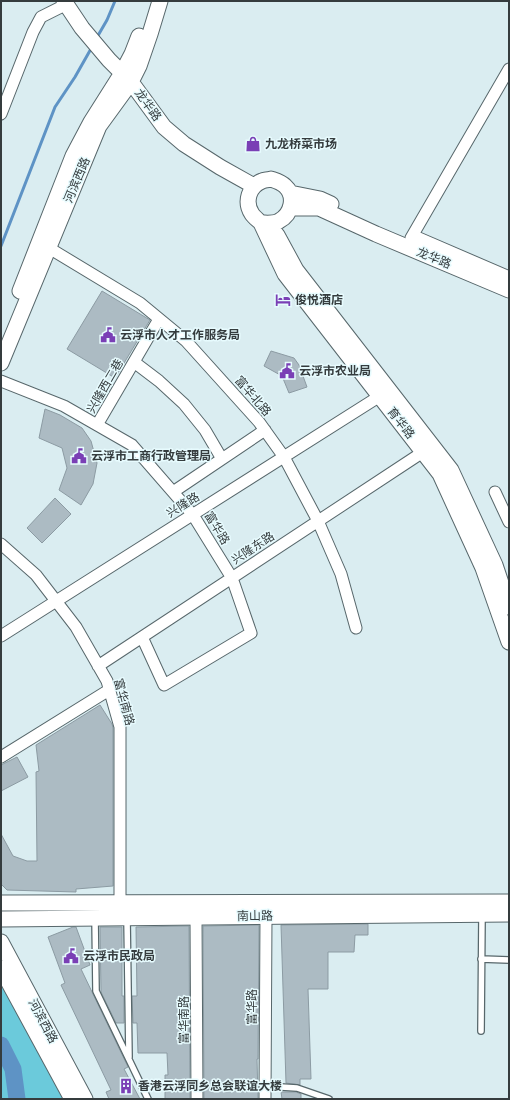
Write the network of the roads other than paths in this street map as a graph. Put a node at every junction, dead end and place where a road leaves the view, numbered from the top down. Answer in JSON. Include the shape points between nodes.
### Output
{"nodes":[{"id":1,"x":151,"y":1,"type":"edge"},
{"id":2,"x":160,"y":1,"type":"edge"},
{"id":3,"x":65,"y":3,"type":"edge"},
{"id":4,"x":509,"y":69,"type":"edge"},
{"id":5,"x":126,"y":78,"type":"junction"},
{"id":6,"x":1,"y":114,"type":"edge"},
{"id":7,"x":254,"y":186,"type":"junction"},
{"id":8,"x":290,"y":193,"type":"junction"},
{"id":9,"x":290,"y":208,"type":"junction"},
{"id":10,"x":266,"y":223,"type":"junction"},
{"id":11,"x":411,"y":238,"type":"junction"},
{"id":12,"x":49,"y":248,"type":"junction"},
{"id":13,"x":509,"y":279,"type":"edge"},
{"id":14,"x":509,"y":290,"type":"edge"},
{"id":15,"x":159,"y":318,"type":"junction"},
{"id":16,"x":1,"y":339,"type":"edge"},
{"id":17,"x":134,"y":362,"type":"junction"},
{"id":18,"x":1,"y":363,"type":"edge"},
{"id":19,"x":1,"y":381,"type":"edge"},
{"id":20,"x":380,"y":396,"type":"junction"},
{"id":21,"x":97,"y":425,"type":"junction"},
{"id":22,"x":265,"y":430,"type":"junction"},
{"id":23,"x":423,"y":452,"type":"junction"},
{"id":24,"x":284,"y":457,"type":"junction"},
{"id":25,"x":222,"y":459,"type":"junction"},
{"id":26,"x":173,"y":492,"type":"junction"},
{"id":27,"x":495,"y":492,"type":"dead end"},
{"id":28,"x":193,"y":514,"type":"junction"},
{"id":29,"x":318,"y":521,"type":"junction"},
{"id":30,"x":509,"y":522,"type":"edge"},
{"id":31,"x":1,"y":544,"type":"edge"},
{"id":32,"x":232,"y":578,"type":"junction"},
{"id":33,"x":57,"y":601,"type":"junction"},
{"id":34,"x":509,"y":606,"type":"edge"},
{"id":35,"x":356,"y":628,"type":"dead end"},
{"id":36,"x":1,"y":636,"type":"edge"},
{"id":37,"x":142,"y":637,"type":"junction"},
{"id":38,"x":509,"y":642,"type":"edge"},
{"id":39,"x":98,"y":666,"type":"junction"},
{"id":40,"x":109,"y":690,"type":"junction"},
{"id":41,"x":1,"y":757,"type":"edge"},
{"id":42,"x":509,"y":902,"type":"edge"},
{"id":43,"x":1,"y":903,"type":"edge"},
{"id":44,"x":120,"y":903,"type":"junction"},
{"id":45,"x":482,"y":914,"type":"junction"},
{"id":46,"x":509,"y":914,"type":"edge"},
{"id":47,"x":266,"y":916,"type":"junction"},
{"id":48,"x":196,"y":917,"type":"junction"},
{"id":49,"x":95,"y":918,"type":"junction"},
{"id":50,"x":126,"y":918,"type":"junction"},
{"id":51,"x":1,"y":919,"type":"edge"},
{"id":52,"x":1,"y":942,"type":"edge"},
{"id":53,"x":481,"y":959,"type":"junction"},
{"id":54,"x":509,"y":960,"type":"edge"},
{"id":55,"x":1,"y":968,"type":"edge"},
{"id":56,"x":481,"y":1031,"type":"dead end"},
{"id":57,"x":129,"y":1059,"type":"junction"},
{"id":58,"x":265,"y":1086,"type":"junction"},
{"id":59,"x":72,"y":1099,"type":"edge"},
{"id":60,"x":85,"y":1099,"type":"edge"},
{"id":61,"x":148,"y":1099,"type":"edge"},
{"id":62,"x":197,"y":1099,"type":"edge"},
{"id":63,"x":265,"y":1099,"type":"edge"},
{"id":64,"x":329,"y":1099,"type":"edge"}],
"edges":[{"from":1,"to":5,"type":"street","name":"河滨西路"},
{"from":2,"to":5,"type":"street","name":"河滨西路","via":[[139,66]]},
{"from":3,"to":5,"type":"street","name":"龙华路","via":[[82,28]]},
{"from":3,"to":6,"type":"street","via":[[41,17]]},
{"from":4,"to":11,"type":"street"},
{"from":5,"to":7,"type":"street","name":"龙华路","via":[[164,127],[184,144],[220,168]]},
{"from":5,"to":12,"type":"street","name":"河滨西路","via":[[100,126]]},
{"from":5,"to":16,"type":"street","name":"河滨西路","via":[[91,122],[74,156]]},
{"from":7,"to":8,"type":"street","via":[[271,179],[286,186]]},
{"from":7,"to":10,"type":"street","via":[[249,193],[248,206],[251,213]]},
{"from":8,"to":9,"type":"street"},
{"from":8,"to":11,"type":"street","name":"龙华路","via":[[320,199]]},
{"from":9,"to":10,"type":"street","via":[[285,218],[278,222]]},
{"from":9,"to":14,"type":"street","name":"龙华路","via":[[319,208]]},
{"from":10,"to":20,"type":"street","name":"育华路","via":[[285,274]]},
{"from":10,"to":34,"type":"street","name":"育华路","via":[[296,270],[451,470],[495,565]]},
{"from":11,"to":13,"type":"street","name":"龙华路"},
{"from":12,"to":15,"type":"street","name":"富华北路","via":[[140,303]]},
{"from":12,"to":18,"type":"street","name":"河滨西路"},
{"from":15,"to":17,"type":"street","name":"兴隆西二巷"},
{"from":15,"to":22,"type":"street","name":"富华北路","via":[[186,341]]},
{"from":17,"to":21,"type":"street","name":"兴隆西二巷"},
{"from":17,"to":25,"type":"street","via":[[159,380],[184,404],[205,430]]},
{"from":19,"to":21,"type":"street","name":"富华路","via":[[64,406]]},
{"from":20,"to":23,"type":"street","name":"育华路"},
{"from":20,"to":24,"type":"street","name":"兴隆路"},
{"from":21,"to":26,"type":"street","name":"富华路","via":[[132,445]]},
{"from":22,"to":24,"type":"street","name":"富华北路"},
{"from":22,"to":25,"type":"street"},
{"from":23,"to":29,"type":"street","name":"兴隆东路"},
{"from":23,"to":38,"type":"street","name":"育华路","via":[[440,474],[480,561]]},
{"from":24,"to":28,"type":"street","name":"兴隆路"},
{"from":24,"to":29,"type":"street","name":"富华北路"},
{"from":25,"to":26,"type":"street"},
{"from":26,"to":28,"type":"street","name":"富华路"},
{"from":27,"to":30,"type":"street"},
{"from":28,"to":32,"type":"street","name":"富华路"},
{"from":28,"to":33,"type":"street","name":"兴隆路"},
{"from":29,"to":32,"type":"street","name":"兴隆东路"},
{"from":29,"to":35,"type":"street","name":"富华北路","via":[[340,574]]},
{"from":31,"to":33,"type":"street","name":"富华南路","via":[[36,575]]},
{"from":32,"to":37,"type":"street","name":"兴隆东路"},
{"from":32,"to":37,"type":"street","name":"富华路","via":[[251,634],[164,685]]},
{"from":33,"to":36,"type":"street","name":"兴隆路"},
{"from":33,"to":39,"type":"street","name":"富华南路","via":[[76,627]]},
{"from":37,"to":39,"type":"street","name":"兴隆东路"},
{"from":39,"to":40,"type":"street","name":"富华南路"},
{"from":40,"to":41,"type":"street"},
{"from":40,"to":44,"type":"street","name":"富华南路","via":[[120,727]]},
{"from":42,"to":44,"type":"street","name":"南山路"},
{"from":43,"to":44,"type":"street","name":"南山路"},
{"from":45,"to":46,"type":"street","name":"南山路"},
{"from":45,"to":47,"type":"street","name":"南山路"},
{"from":45,"to":53,"type":"lane"},
{"from":47,"to":48,"type":"street","name":"南山路"},
{"from":47,"to":58,"type":"street","name":"富华路"},
{"from":48,"to":50,"type":"street","name":"南山路"},
{"from":48,"to":62,"type":"street","name":"富华南路"},
{"from":49,"to":50,"type":"street","name":"南山路"},
{"from":49,"to":51,"type":"street","name":"南山路"},
{"from":49,"to":57,"type":"lane","via":[[96,991]]},
{"from":50,"to":57,"type":"lane"},
{"from":52,"to":60,"type":"street","name":"河滨西路"},
{"from":53,"to":54,"type":"lane"},
{"from":53,"to":56,"type":"lane"},
{"from":55,"to":59,"type":"street","name":"河滨西路"},
{"from":57,"to":61,"type":"lane"},
{"from":58,"to":63,"type":"street","name":"富华路"},
{"from":58,"to":64,"type":"lane","via":[[296,1088]]}]}
